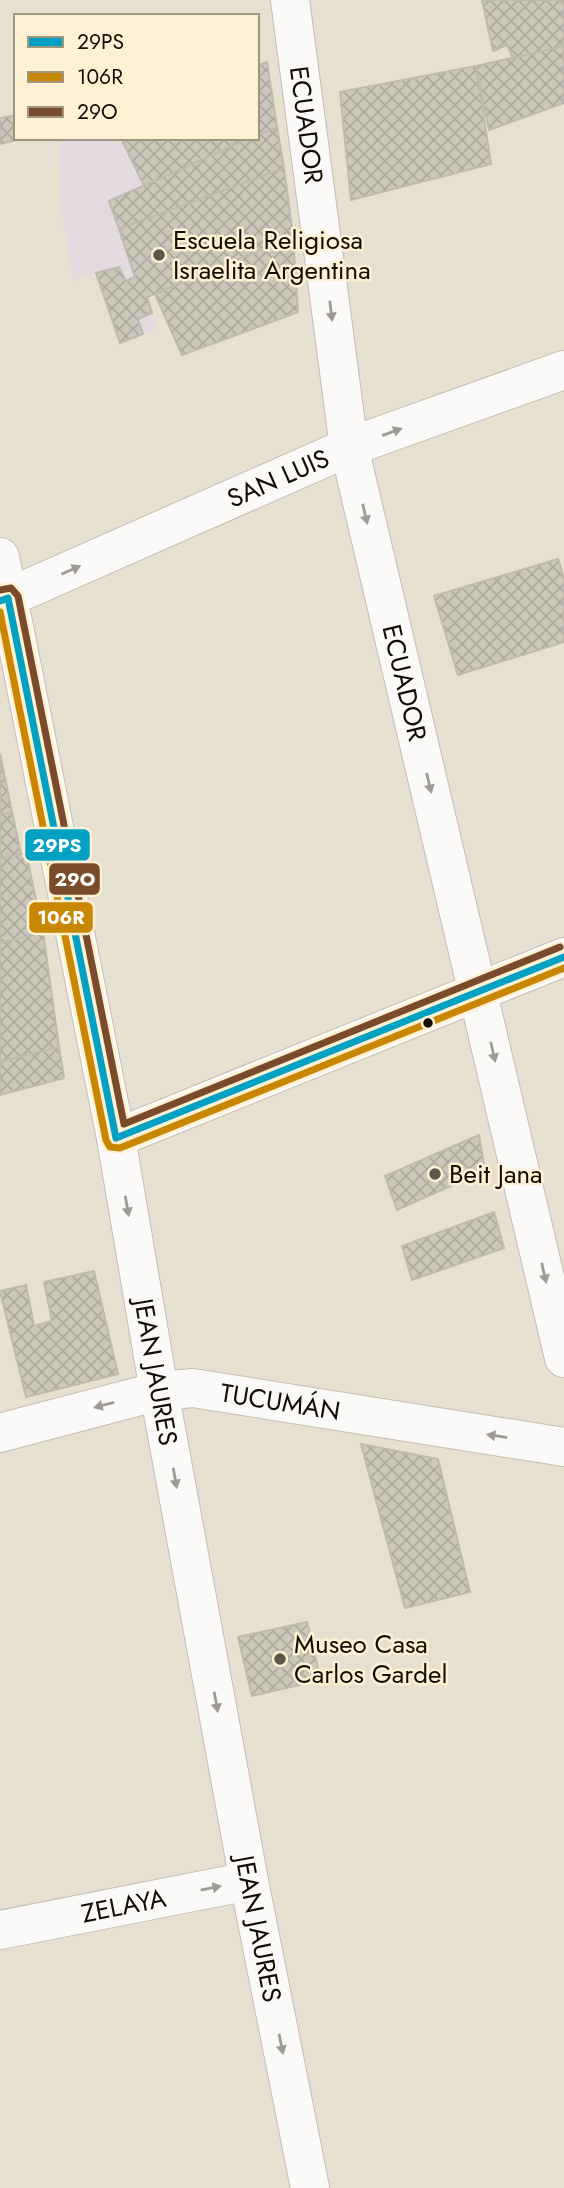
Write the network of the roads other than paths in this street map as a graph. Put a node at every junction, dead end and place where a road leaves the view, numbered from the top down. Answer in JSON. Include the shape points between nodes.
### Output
{"nodes":[{"id":1,"x":290,"y":0,"type":"edge"},
{"id":2,"x":564,"y":370,"type":"edge"},
{"id":3,"x":349,"y":447,"type":"junction"},
{"id":4,"x":0,"y":557,"type":"edge"},
{"id":5,"x":4,"y":600,"type":"edge"},
{"id":6,"x":564,"y":957,"type":"edge"},
{"id":7,"x":479,"y":993,"type":"junction"},
{"id":8,"x":116,"y":1139,"type":"junction"},
{"id":9,"x":564,"y":1358,"type":"edge"},
{"id":10,"x":159,"y":1391,"type":"junction"},
{"id":11,"x":0,"y":1433,"type":"edge"},
{"id":12,"x":564,"y":1447,"type":"edge"},
{"id":13,"x":248,"y":1881,"type":"junction"},
{"id":14,"x":0,"y":1930,"type":"edge"},
{"id":15,"x":310,"y":2188,"type":"edge"}],
"edges":[{"from":1,"to":3,"type":"street","name":"ECUADOR","one_way":true},
{"from":3,"to":2,"type":"street","name":"SAN LUIS","one_way":true},
{"from":5,"to":3,"type":"street","name":"SAN LUIS","one_way":true},
{"from":3,"to":7,"type":"street","name":"ECUADOR","one_way":true},
{"from":4,"to":5,"type":"street","name":"JEAN JAURES"},
{"from":5,"to":8,"type":"street","name":"JEAN JAURES"},
{"from":6,"to":7,"type":"street"},
{"from":7,"to":8,"type":"street"},
{"from":7,"to":9,"type":"street","name":"ECUADOR","one_way":true},
{"from":8,"to":10,"type":"street","name":"JEAN JAURES","one_way":true},
{"from":10,"to":11,"type":"street","name":"TUCUMÁN","one_way":true},
{"from":12,"to":10,"type":"street","name":"TUCUMÁN","one_way":true,"via":[[193,1388]]},
{"from":10,"to":13,"type":"street","name":"JEAN JAURES","one_way":true},
{"from":14,"to":13,"type":"street","name":"ZELAYA","one_way":true},
{"from":13,"to":15,"type":"street","name":"JEAN JAURES","one_way":true}]}
